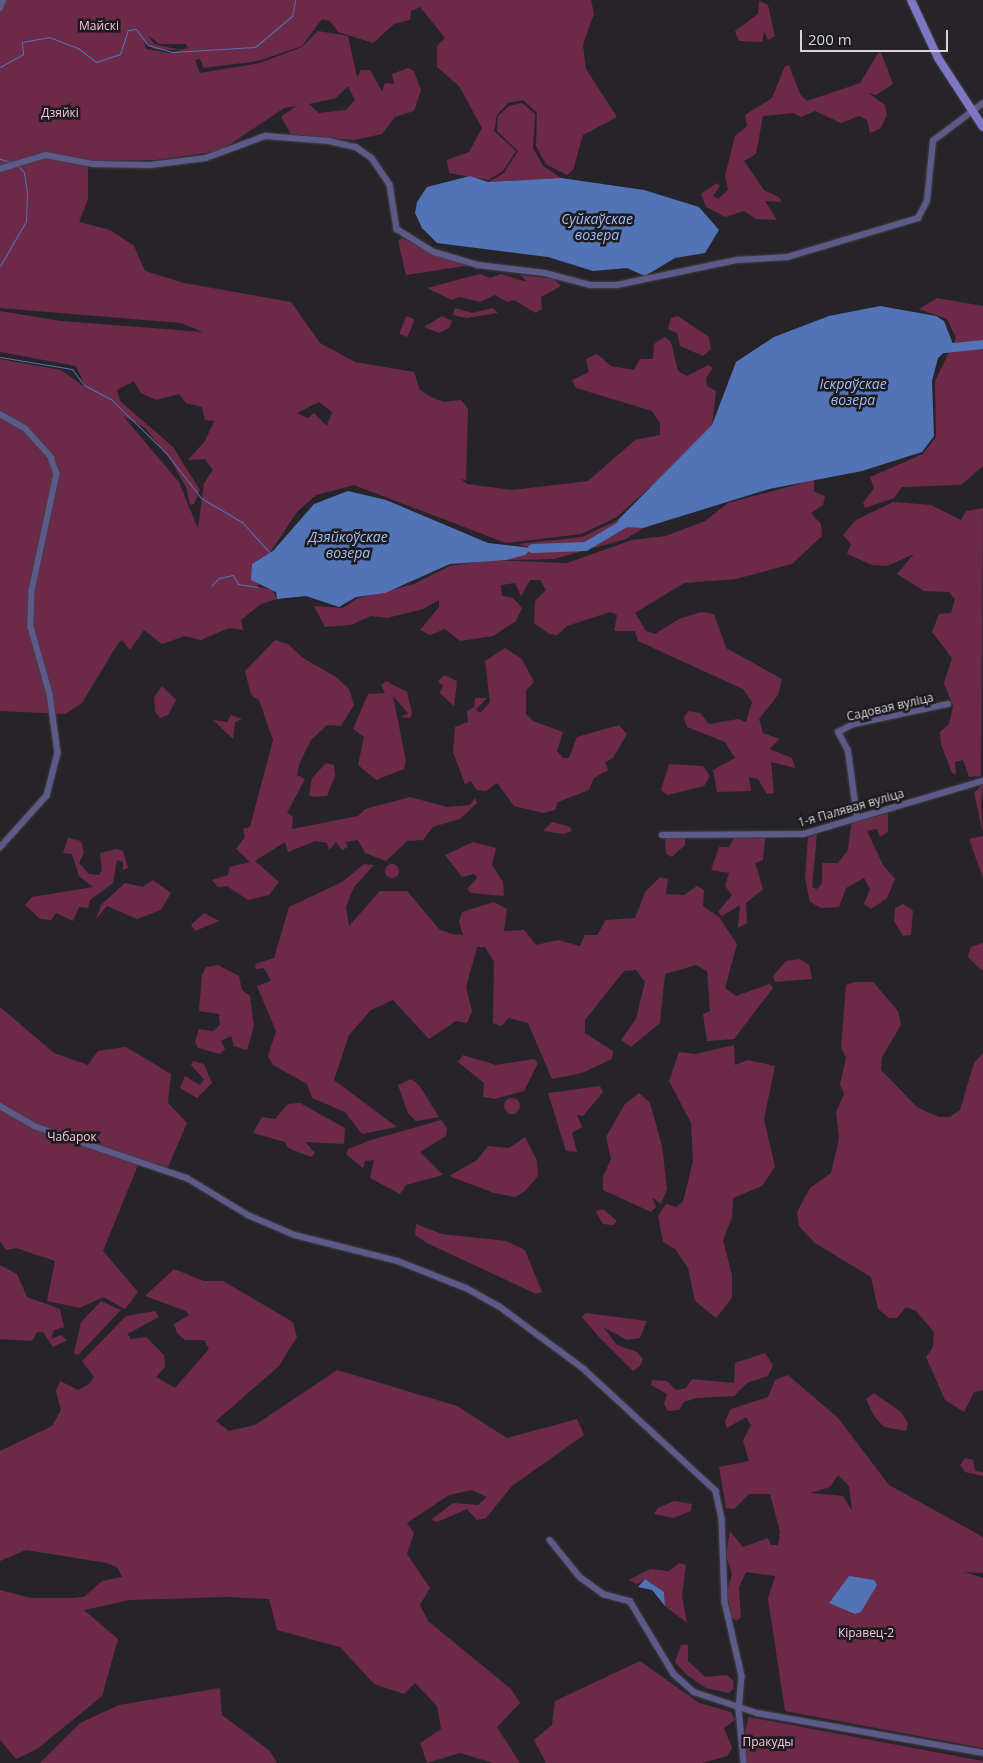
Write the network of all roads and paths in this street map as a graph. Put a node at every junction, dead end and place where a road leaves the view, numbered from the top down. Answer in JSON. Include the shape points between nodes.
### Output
{"nodes":[{"id":1,"x":3,"y":0,"type":"edge"},
{"id":2,"x":911,"y":0,"type":"edge"},
{"id":3,"x":0,"y":8,"type":"edge"},
{"id":4,"x":983,"y":104,"type":"edge"},
{"id":5,"x":972,"y":111,"type":"junction"},
{"id":6,"x":983,"y":127,"type":"edge"},
{"id":7,"x":0,"y":170,"type":"edge"},
{"id":8,"x":0,"y":414,"type":"edge"},
{"id":9,"x":948,"y":704,"type":"dead end"},
{"id":10,"x":983,"y":781,"type":"edge"},
{"id":11,"x":857,"y":818,"type":"junction"},
{"id":12,"x":662,"y":835,"type":"dead end"},
{"id":13,"x":0,"y":848,"type":"edge"},
{"id":14,"x":0,"y":1106,"type":"edge"},
{"id":15,"x":550,"y":1540,"type":"dead end"},
{"id":16,"x":739,"y":1709,"type":"junction"},
{"id":17,"x":756,"y":1713,"type":"junction"},
{"id":18,"x":741,"y":1727,"type":"junction"},
{"id":19,"x":983,"y":1752,"type":"edge"},
{"id":20,"x":744,"y":1763,"type":"edge"}],
"edges":[{"from":1,"to":3,"type":"street"},
{"from":2,"to":5,"type":"main road"},
{"from":4,"to":5,"type":"street"},
{"from":5,"to":6,"type":"main road"},
{"from":5,"to":7,"type":"street","via":[[933,141],[927,201],[918,218],[788,257],[737,260],[617,286],[590,285],[544,273],[478,265],[434,252],[397,229],[390,185],[372,158],[356,147],[329,141],[265,136],[206,158],[150,164],[92,164],[46,155]]},
{"from":8,"to":13,"type":"street","via":[[26,429],[51,457],[57,474],[32,592],[31,626],[53,712],[58,753],[47,796]]},
{"from":9,"to":11,"type":"street","name":"Садовая вуліца","via":[[854,724],[838,732],[848,750]]},
{"from":10,"to":11,"type":"street","name":"1-я Палявая вуліца"},
{"from":11,"to":12,"type":"street","name":"1-я Палявая вуліца","via":[[804,834]]},
{"from":14,"to":16,"type":"street","via":[[34,1126],[187,1178],[248,1215],[295,1235],[398,1261],[466,1288],[499,1306],[584,1369],[716,1490],[722,1518],[725,1602],[742,1676]]},
{"from":15,"to":16,"type":"street","via":[[580,1577],[603,1594],[630,1600],[681,1680],[694,1692]]},
{"from":16,"to":17,"type":"street"},
{"from":16,"to":18,"type":"street"},
{"from":17,"to":18,"type":"street","via":[[744,1719]]},
{"from":17,"to":19,"type":"street"},
{"from":18,"to":20,"type":"street"}]}
